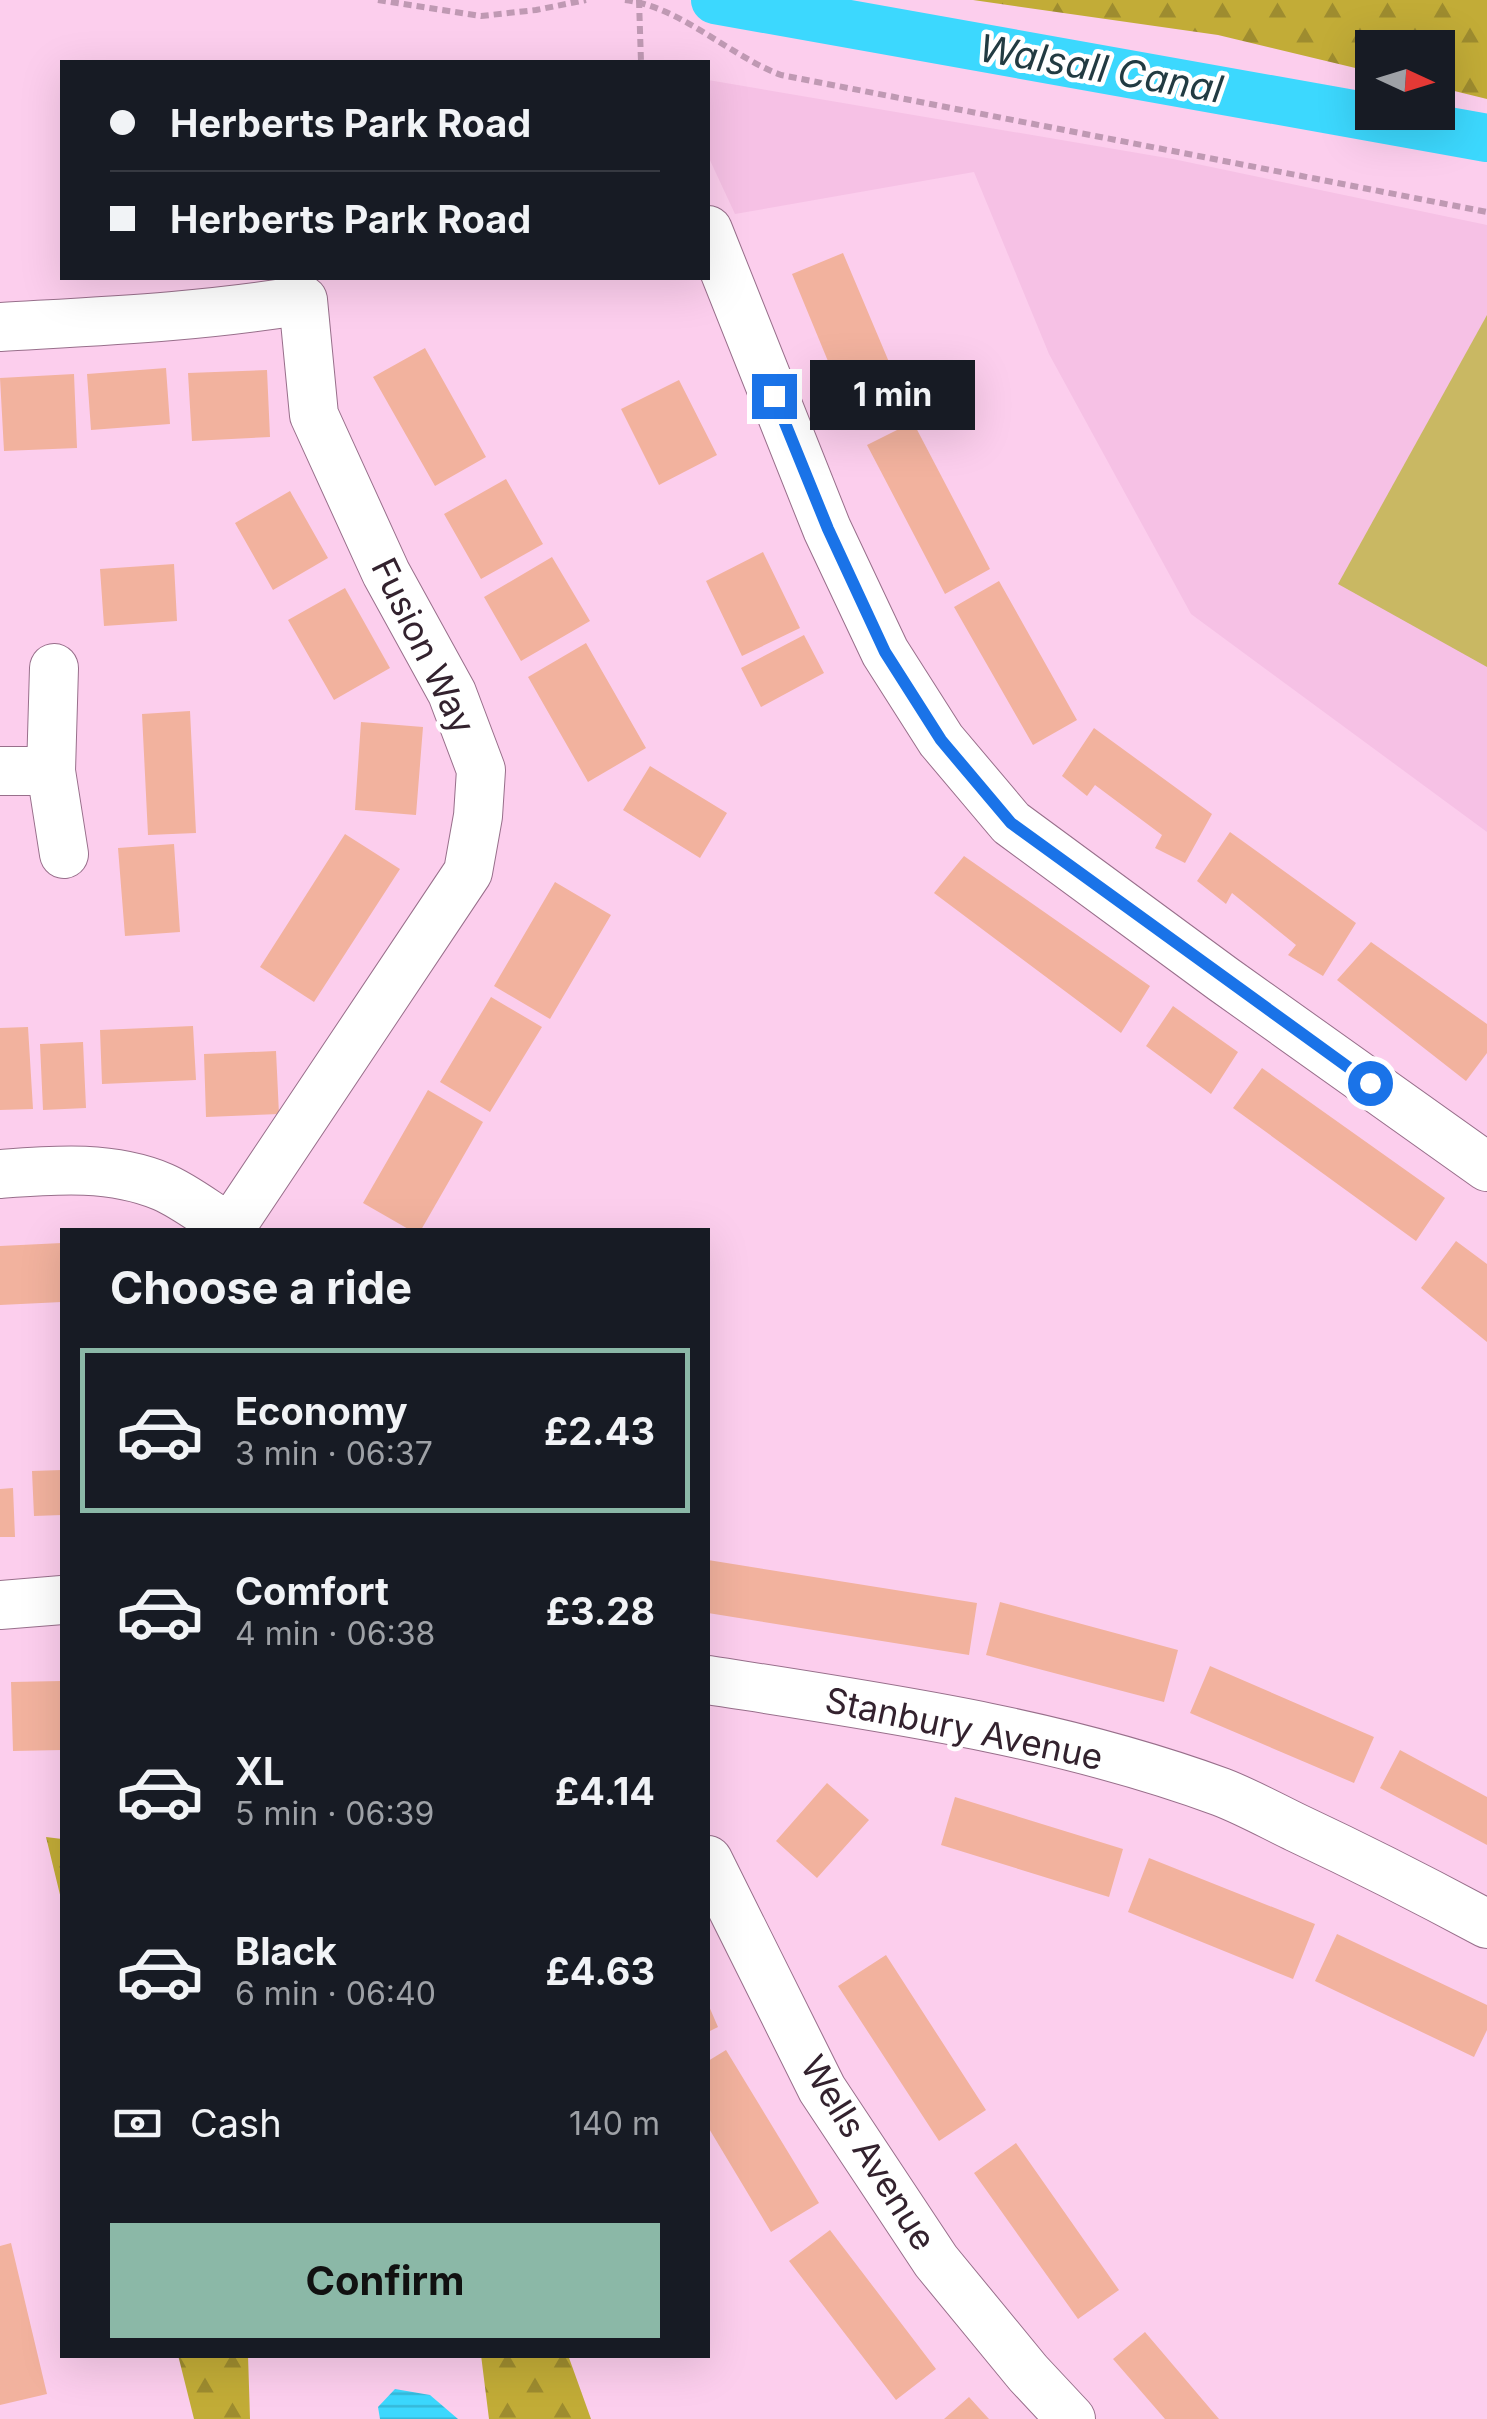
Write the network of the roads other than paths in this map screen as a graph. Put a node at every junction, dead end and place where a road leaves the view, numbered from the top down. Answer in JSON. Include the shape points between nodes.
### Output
{"nodes":[{"id":1,"x":710,"y":235,"type":"edge"},
{"id":2,"x":0,"y":327,"type":"edge"},
{"id":3,"x":54,"y":668,"type":"dead end"},
{"id":4,"x":0,"y":771,"type":"edge"},
{"id":5,"x":51,"y":771,"type":"junction"},
{"id":6,"x":64,"y":854,"type":"dead end"},
{"id":7,"x":1487,"y":1166,"type":"edge"},
{"id":8,"x":0,"y":1174,"type":"edge"},
{"id":9,"x":228,"y":1228,"type":"edge"},
{"id":10,"x":231,"y":1228,"type":"edge"},
{"id":11,"x":60,"y":1600,"type":"edge"},
{"id":12,"x":0,"y":1605,"type":"edge"},
{"id":13,"x":710,"y":1680,"type":"edge"},
{"id":14,"x":710,"y":1864,"type":"edge"},
{"id":15,"x":1487,"y":1924,"type":"edge"},
{"id":16,"x":1071,"y":2419,"type":"edge"}],
"edges":[{"from":1,"to":7,"type":"street","via":[[828,529],[885,652],[941,740],[1011,823]]},
{"from":2,"to":10,"type":"street","name":"Fusion Way","via":[[142,320],[303,300],[314,415],[386,573],[452,693],[481,770],[468,872]]},
{"from":3,"to":5,"type":"street"},
{"from":4,"to":5,"type":"street"},
{"from":5,"to":6,"type":"street"},
{"from":8,"to":9,"type":"street","via":[[116,1173],[163,1187]]},
{"from":11,"to":12,"type":"street"},
{"from":13,"to":15,"type":"street","name":"Stanbury Avenue","via":[[1032,1735],[1172,1776],[1240,1801]]},
{"from":14,"to":16,"type":"street","name":"Wells Avenue","via":[[822,2088],[936,2261]]}]}
